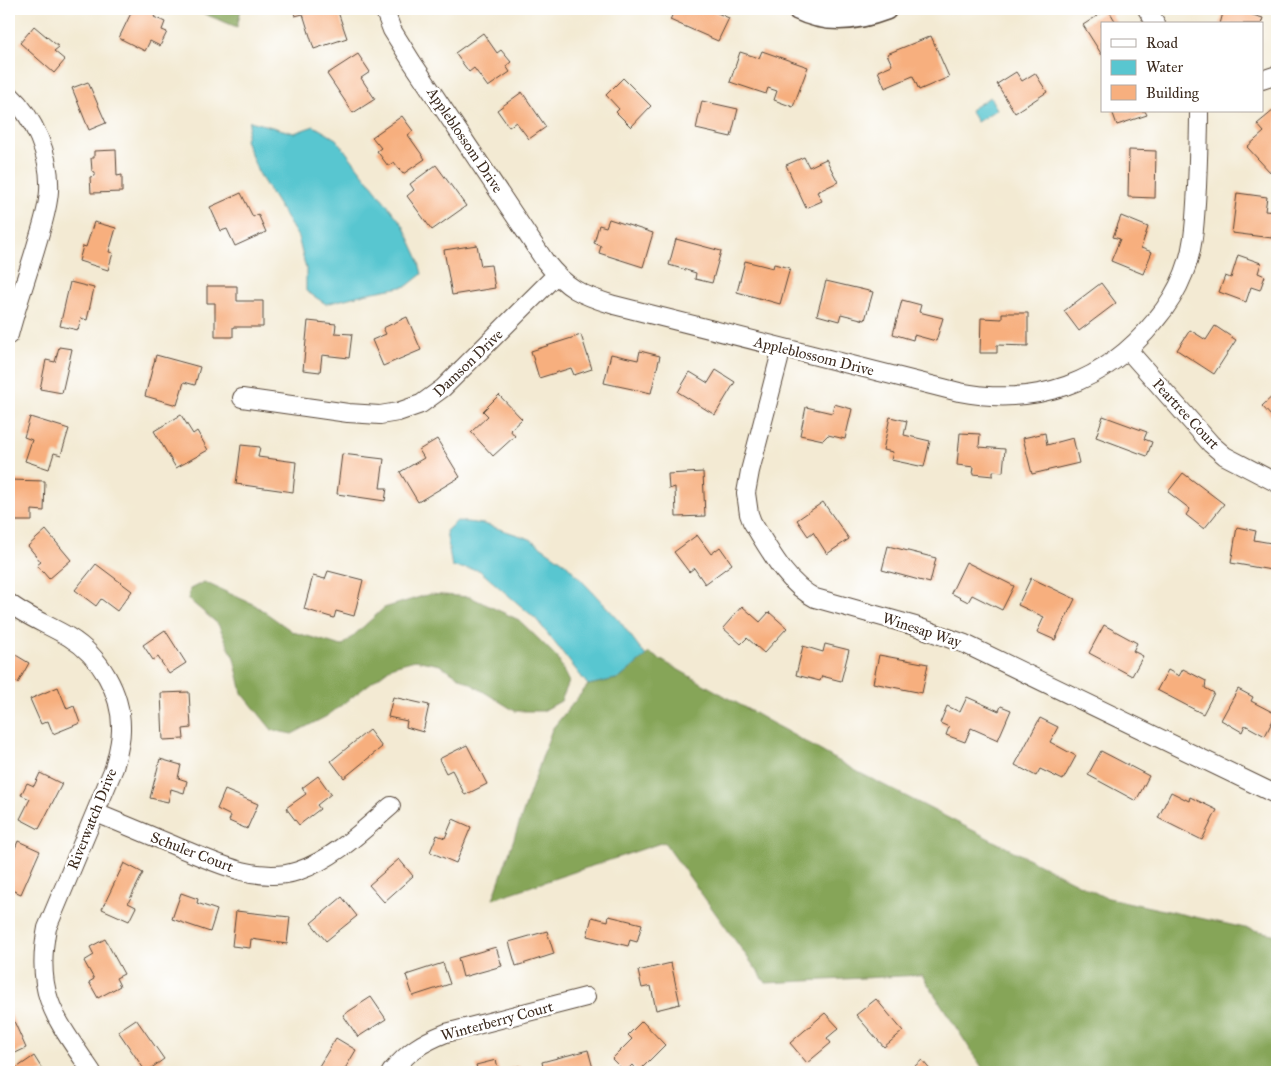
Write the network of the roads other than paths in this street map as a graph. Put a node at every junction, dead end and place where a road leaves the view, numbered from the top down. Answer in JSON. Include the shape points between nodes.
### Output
{"nodes":[{"id":1,"x":384,"y":9,"type":"edge"},
{"id":2,"x":798,"y":9,"type":"edge"},
{"id":3,"x":886,"y":9,"type":"edge"},
{"id":4,"x":1147,"y":9,"type":"edge"},
{"id":5,"x":1155,"y":22,"type":"edge"},
{"id":6,"x":1277,"y":75,"type":"edge"},
{"id":7,"x":1264,"y":79,"type":"edge"},
{"id":8,"x":9,"y":94,"type":"edge"},
{"id":9,"x":1199,"y":112,"type":"edge"},
{"id":10,"x":556,"y":275,"type":"junction"},
{"id":11,"x":14,"y":297,"type":"edge"},
{"id":12,"x":9,"y":334,"type":"edge"},
{"id":13,"x":782,"y":348,"type":"junction"},
{"id":14,"x":1128,"y":350,"type":"junction"},
{"id":15,"x":242,"y":398,"type":"dead end"},
{"id":16,"x":1277,"y":483,"type":"edge"},
{"id":17,"x":9,"y":602,"type":"edge"},
{"id":18,"x":1277,"y":796,"type":"edge"},
{"id":19,"x":392,"y":806,"type":"dead end"},
{"id":20,"x":96,"y":813,"type":"junction"},
{"id":21,"x":586,"y":997,"type":"dead end"},
{"id":22,"x":92,"y":1072,"type":"edge"},
{"id":23,"x":391,"y":1072,"type":"edge"}],
"edges":[{"from":1,"to":10,"type":"street","name":"Appleblossom Drive","via":[[407,54]]},
{"from":2,"to":3,"type":"street","via":[[822,18],[844,19]]},
{"from":4,"to":5,"type":"street"},
{"from":6,"to":7,"type":"street"},
{"from":8,"to":11,"type":"street","via":[[36,132],[48,170],[49,189],[44,219]]},
{"from":9,"to":14,"type":"street","name":"Appleblossom Drive","via":[[1194,233],[1184,273],[1168,304]]},
{"from":10,"to":13,"type":"street","name":"Appleblossom Drive","via":[[570,287],[592,298]]},
{"from":10,"to":15,"type":"street","name":"Damson Drive","via":[[443,388],[421,404],[380,415]]},
{"from":11,"to":12,"type":"street"},
{"from":13,"to":14,"type":"street","name":"Appleblossom Drive","via":[[959,392],[1002,398],[1033,394],[1077,381],[1104,368]]},
{"from":13,"to":18,"type":"street","name":"Winesap Way","via":[[746,493],[752,522],[790,578],[806,594],[965,644]]},
{"from":14,"to":16,"type":"street","name":"Peartree Court","via":[[1211,444],[1225,456]]},
{"from":17,"to":20,"type":"street","name":"Riverwatch Drive","via":[[82,646],[110,682],[121,729],[114,768]]},
{"from":19,"to":20,"type":"street","name":"Schuler Court","via":[[323,860],[296,872],[266,875],[232,869]]},
{"from":20,"to":22,"type":"street","name":"Riverwatch Drive","via":[[47,928],[43,952],[43,976],[58,1023]]},
{"from":21,"to":23,"type":"street","name":"Winterberry Court","via":[[446,1033],[424,1042]]}]}
